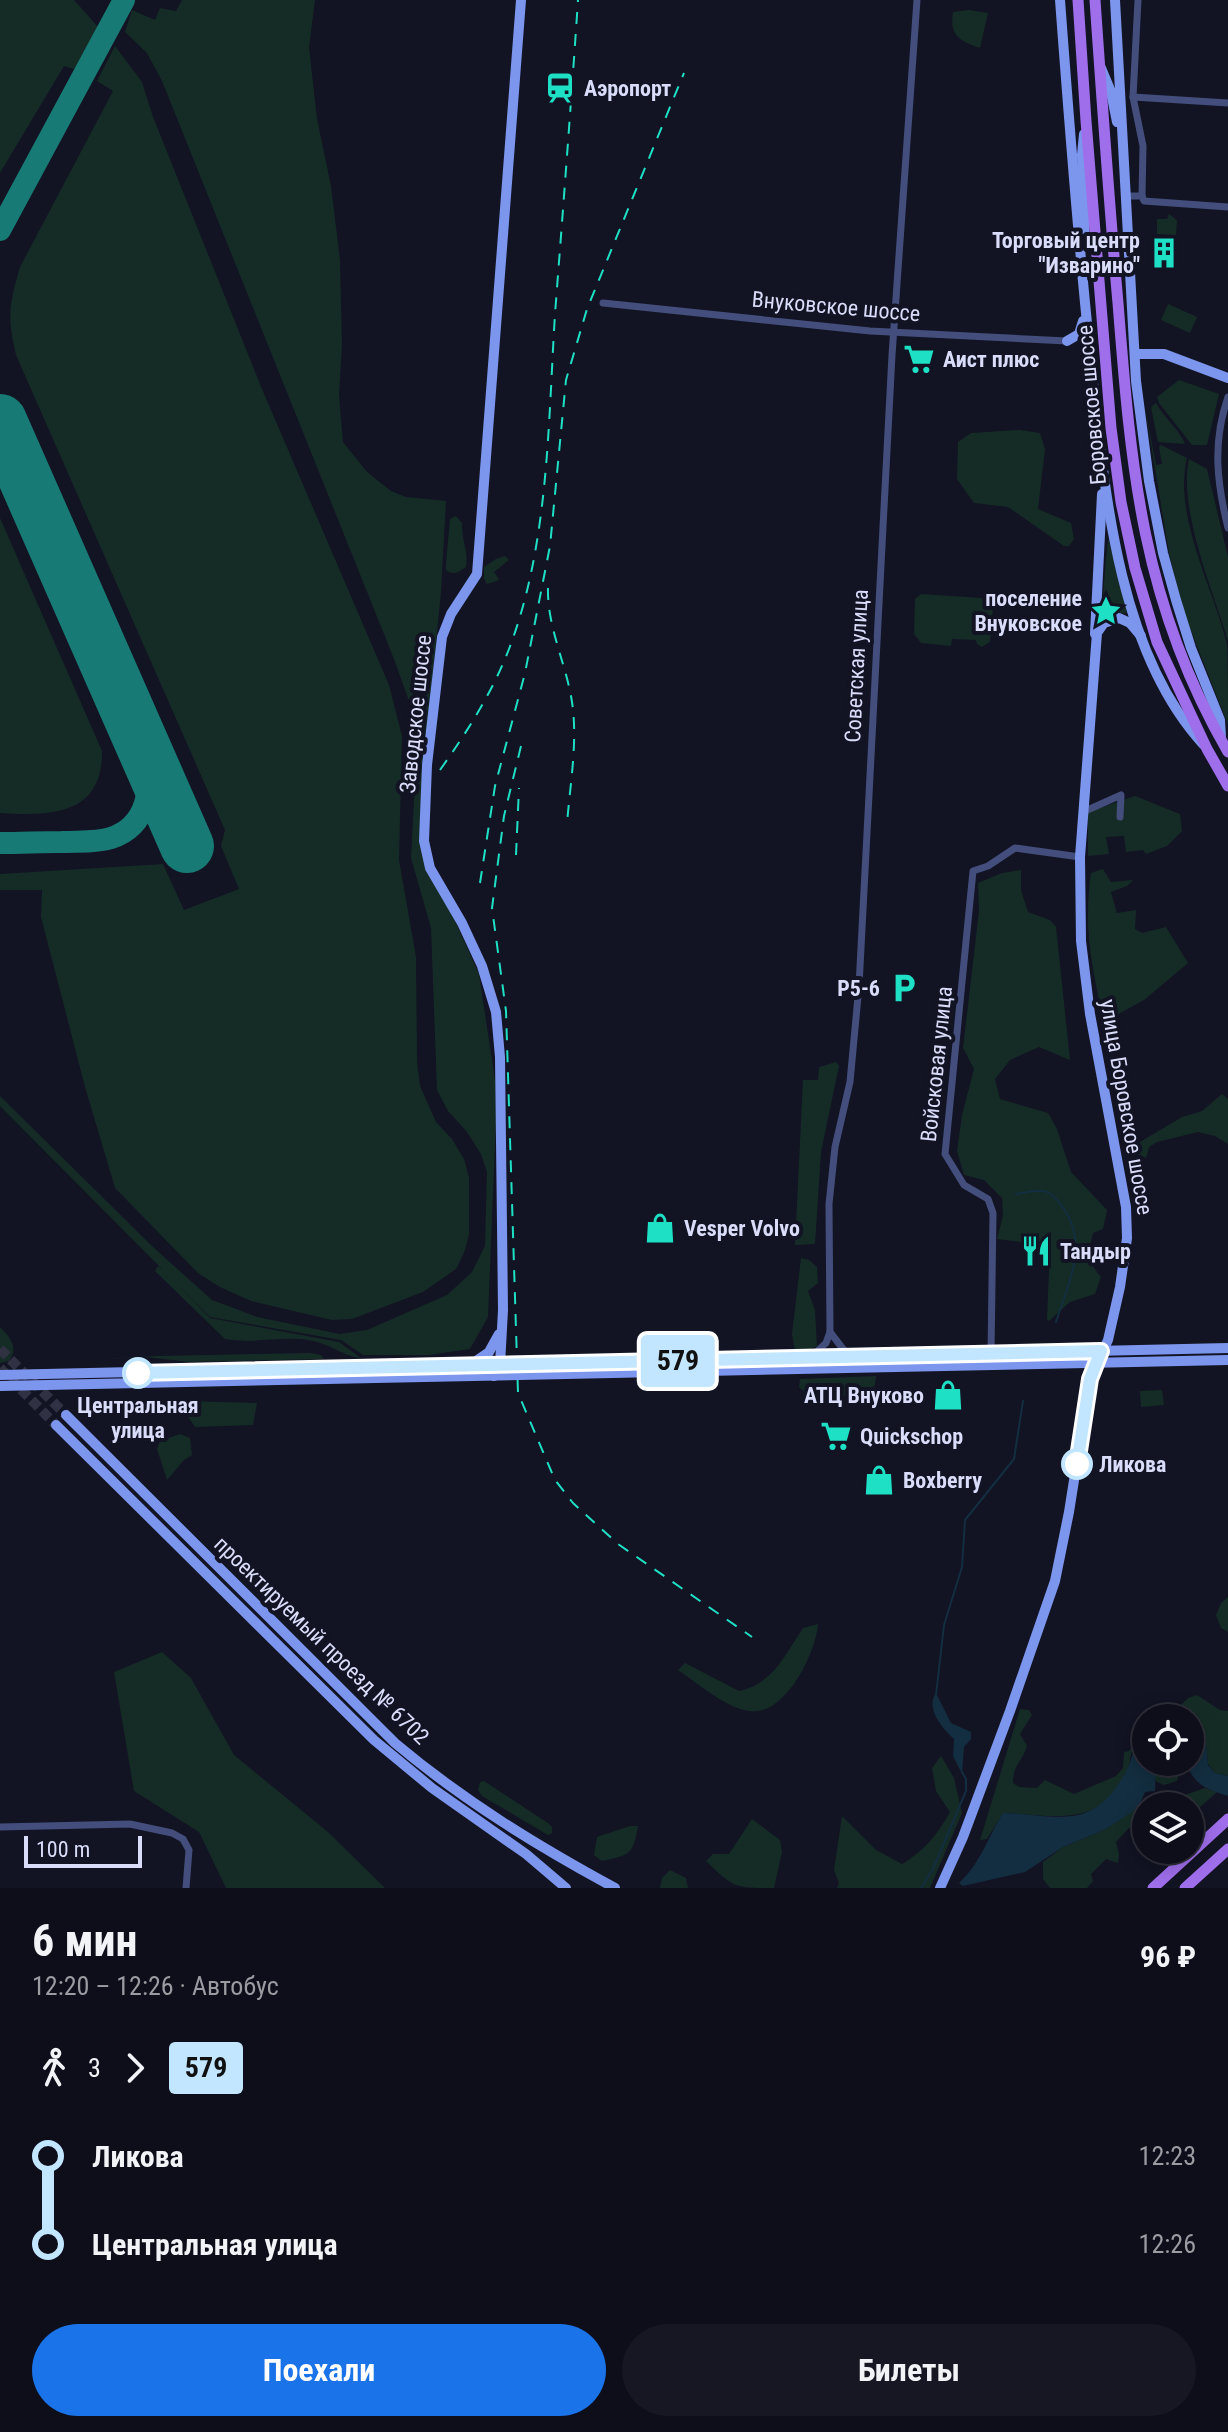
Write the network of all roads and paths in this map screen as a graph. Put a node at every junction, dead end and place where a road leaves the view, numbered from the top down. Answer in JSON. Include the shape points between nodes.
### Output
{"nodes":[{"id":1,"x":521,"y":0,"type":"edge"},
{"id":2,"x":917,"y":0,"type":"edge"},
{"id":3,"x":1060,"y":0,"type":"edge"},
{"id":4,"x":1078,"y":0,"type":"edge"},
{"id":5,"x":1095,"y":0,"type":"edge"},
{"id":6,"x":1115,"y":0,"type":"edge"},
{"id":7,"x":1138,"y":0,"type":"edge"},
{"id":8,"x":1099,"y":64,"type":"junction"},
{"id":9,"x":1133,"y":97,"type":"junction"},
{"id":10,"x":1228,"y":103,"type":"edge"},
{"id":11,"x":1086,"y":121,"type":"junction"},
{"id":12,"x":1122,"y":147,"type":"junction"},
{"id":13,"x":1127,"y":196,"type":"junction"},
{"id":14,"x":1142,"y":196,"type":"junction"},
{"id":15,"x":1228,"y":207,"type":"edge"},
{"id":16,"x":1083,"y":279,"type":"junction"},
{"id":17,"x":603,"y":303,"type":"dead end"},
{"id":18,"x":1086,"y":311,"type":"junction"},
{"id":19,"x":894,"y":333,"type":"junction"},
{"id":20,"x":1067,"y":341,"type":"junction"},
{"id":21,"x":1135,"y":354,"type":"junction"},
{"id":22,"x":1091,"y":361,"type":"junction"},
{"id":23,"x":1228,"y":378,"type":"edge"},
{"id":24,"x":1228,"y":397,"type":"edge"},
{"id":25,"x":1103,"y":480,"type":"junction"},
{"id":26,"x":1228,"y":528,"type":"edge"},
{"id":27,"x":1141,"y":636,"type":"junction"},
{"id":28,"x":1094,"y":647,"type":"junction"},
{"id":29,"x":1221,"y":740,"type":"junction"},
{"id":30,"x":1207,"y":749,"type":"junction"},
{"id":31,"x":1228,"y":752,"type":"edge"},
{"id":32,"x":1228,"y":786,"type":"edge"},
{"id":33,"x":1083,"y":812,"type":"junction"},
{"id":34,"x":1120,"y":817,"type":"dead end"},
{"id":35,"x":1080,"y":857,"type":"junction"},
{"id":36,"x":502,"y":1324,"type":"junction"},
{"id":37,"x":830,"y":1332,"type":"junction"},
{"id":38,"x":1228,"y":1348,"type":"edge"},
{"id":39,"x":1101,"y":1351,"type":"junction"},
{"id":40,"x":991,"y":1354,"type":"junction"},
{"id":41,"x":855,"y":1357,"type":"junction"},
{"id":42,"x":808,"y":1358,"type":"junction"},
{"id":43,"x":1228,"y":1360,"type":"edge"},
{"id":44,"x":1096,"y":1363,"type":"junction"},
{"id":45,"x":500,"y":1365,"type":"junction"},
{"id":46,"x":467,"y":1366,"type":"junction"},
{"id":47,"x":0,"y":1375,"type":"edge"},
{"id":48,"x":494,"y":1376,"type":"junction"},
{"id":49,"x":0,"y":1386,"type":"edge"},
{"id":50,"x":66,"y":1415,"type":"tunnel mouth"},
{"id":51,"x":56,"y":1425,"type":"tunnel mouth"},
{"id":52,"x":1228,"y":1819,"type":"edge"},
{"id":53,"x":0,"y":1827,"type":"edge"},
{"id":54,"x":963,"y":1837,"type":"junction"},
{"id":55,"x":1228,"y":1849,"type":"edge"},
{"id":56,"x":186,"y":1888,"type":"edge"},
{"id":57,"x":566,"y":1888,"type":"edge"},
{"id":58,"x":615,"y":1888,"type":"edge"},
{"id":59,"x":940,"y":1888,"type":"edge"},
{"id":60,"x":948,"y":1888,"type":"edge"},
{"id":61,"x":1153,"y":1888,"type":"edge"},
{"id":62,"x":1185,"y":1888,"type":"edge"}],
"edges":[{"from":1,"to":36,"type":"street","name":"Заводское шоссе","via":[[477,574],[442,637],[424,841],[430,868],[482,966],[496,1012]]},
{"from":2,"to":19,"type":"street","name":"Советская улица"},
{"from":3,"to":16,"type":"street"},
{"from":4,"to":11,"type":"main road","name":"Боровское шоссе"},
{"from":5,"to":8,"type":"main road","name":"Боровское шоссе"},
{"from":6,"to":12,"type":"street"},
{"from":7,"to":9,"type":"street"},
{"from":8,"to":12,"type":"street","via":[[1111,92]]},
{"from":8,"to":29,"type":"main road","name":"Боровское шоссе","via":[[1137,500],[1165,614]]},
{"from":9,"to":10,"type":"street"},
{"from":9,"to":14,"type":"street","via":[[1143,146]]},
{"from":11,"to":16,"type":"street"},
{"from":11,"to":30,"type":"main road","name":"Боровское шоссе","via":[[1111,428],[1126,527],[1157,642]]},
{"from":12,"to":13,"type":"street"},
{"from":13,"to":14,"type":"street"},
{"from":13,"to":21,"type":"street"},
{"from":14,"to":15,"type":"street","via":[[1144,201]]},
{"from":16,"to":18,"type":"street"},
{"from":17,"to":19,"type":"street","name":"Внуковское шоссе"},
{"from":18,"to":20,"type":"street","via":[[1079,334]]},
{"from":18,"to":22,"type":"street"},
{"from":19,"to":20,"type":"street","name":"Внуковское шоссе"},
{"from":19,"to":37,"type":"street","name":"Советская улица","via":[[859,986],[850,1082],[829,1204]]},
{"from":20,"to":22,"type":"street","via":[[1083,347]]},
{"from":21,"to":23,"type":"street","via":[[1164,354]]},
{"from":21,"to":29,"type":"street","via":[[1163,553],[1189,642],[1220,720]]},
{"from":22,"to":25,"type":"street"},
{"from":24,"to":26,"type":"street","via":[[1216,464]]},
{"from":25,"to":27,"type":"street"},
{"from":25,"to":28,"type":"street","name":"улица Боровское шоссе"},
{"from":27,"to":28,"type":"street","via":[[1127,620],[1115,618],[1099,628]]},
{"from":27,"to":30,"type":"street","via":[[1172,703]]},
{"from":28,"to":33,"type":"street","name":"улица Боровское шоссе"},
{"from":29,"to":31,"type":"main road","name":"Боровское шоссе"},
{"from":30,"to":32,"type":"main road","name":"Боровское шоссе"},
{"from":33,"to":34,"type":"street","via":[[1121,795]]},
{"from":33,"to":35,"type":"street","name":"улица Боровское шоссе"},
{"from":35,"to":39,"type":"street","name":"улица Боровское шоссе","via":[[1085,983],[1127,1218],[1119,1293]]},
{"from":35,"to":40,"type":"street","name":"Войсковая улица","via":[[1015,848],[973,871],[945,1154],[964,1185],[988,1199],[993,1213]]},
{"from":36,"to":45,"type":"street","name":"Заводское шоссе"},
{"from":36,"to":46,"type":"street","via":[[489,1352]]},
{"from":37,"to":41,"type":"street"},
{"from":37,"to":42,"type":"street","via":[[819,1352]]},
{"from":38,"to":39,"type":"street"},
{"from":39,"to":40,"type":"street"},
{"from":39,"to":44,"type":"street","name":"улица Боровское шоссе"},
{"from":40,"to":41,"type":"street"},
{"from":41,"to":42,"type":"street"},
{"from":42,"to":45,"type":"street"},
{"from":43,"to":44,"type":"street"},
{"from":44,"to":48,"type":"street"},
{"from":44,"to":54,"type":"street","name":"улица Боровское шоссе","via":[[1055,1581]]},
{"from":45,"to":46,"type":"street"},
{"from":45,"to":48,"type":"street","name":"Заводское шоссе"},
{"from":46,"to":47,"type":"street"},
{"from":48,"to":49,"type":"street"},
{"from":50,"to":58,"type":"street","name":"проектируемый проезд № 6702","via":[[395,1743],[498,1821]]},
{"from":51,"to":57,"type":"street","name":"проектируемый проезд № 6702","via":[[374,1740]]},
{"from":52,"to":61,"type":"main road"},
{"from":53,"to":56,"type":"street","via":[[130,1824],[178,1835],[190,1857]]},
{"from":54,"to":59,"type":"street"},
{"from":54,"to":60,"type":"street"},
{"from":55,"to":62,"type":"main road"}]}
